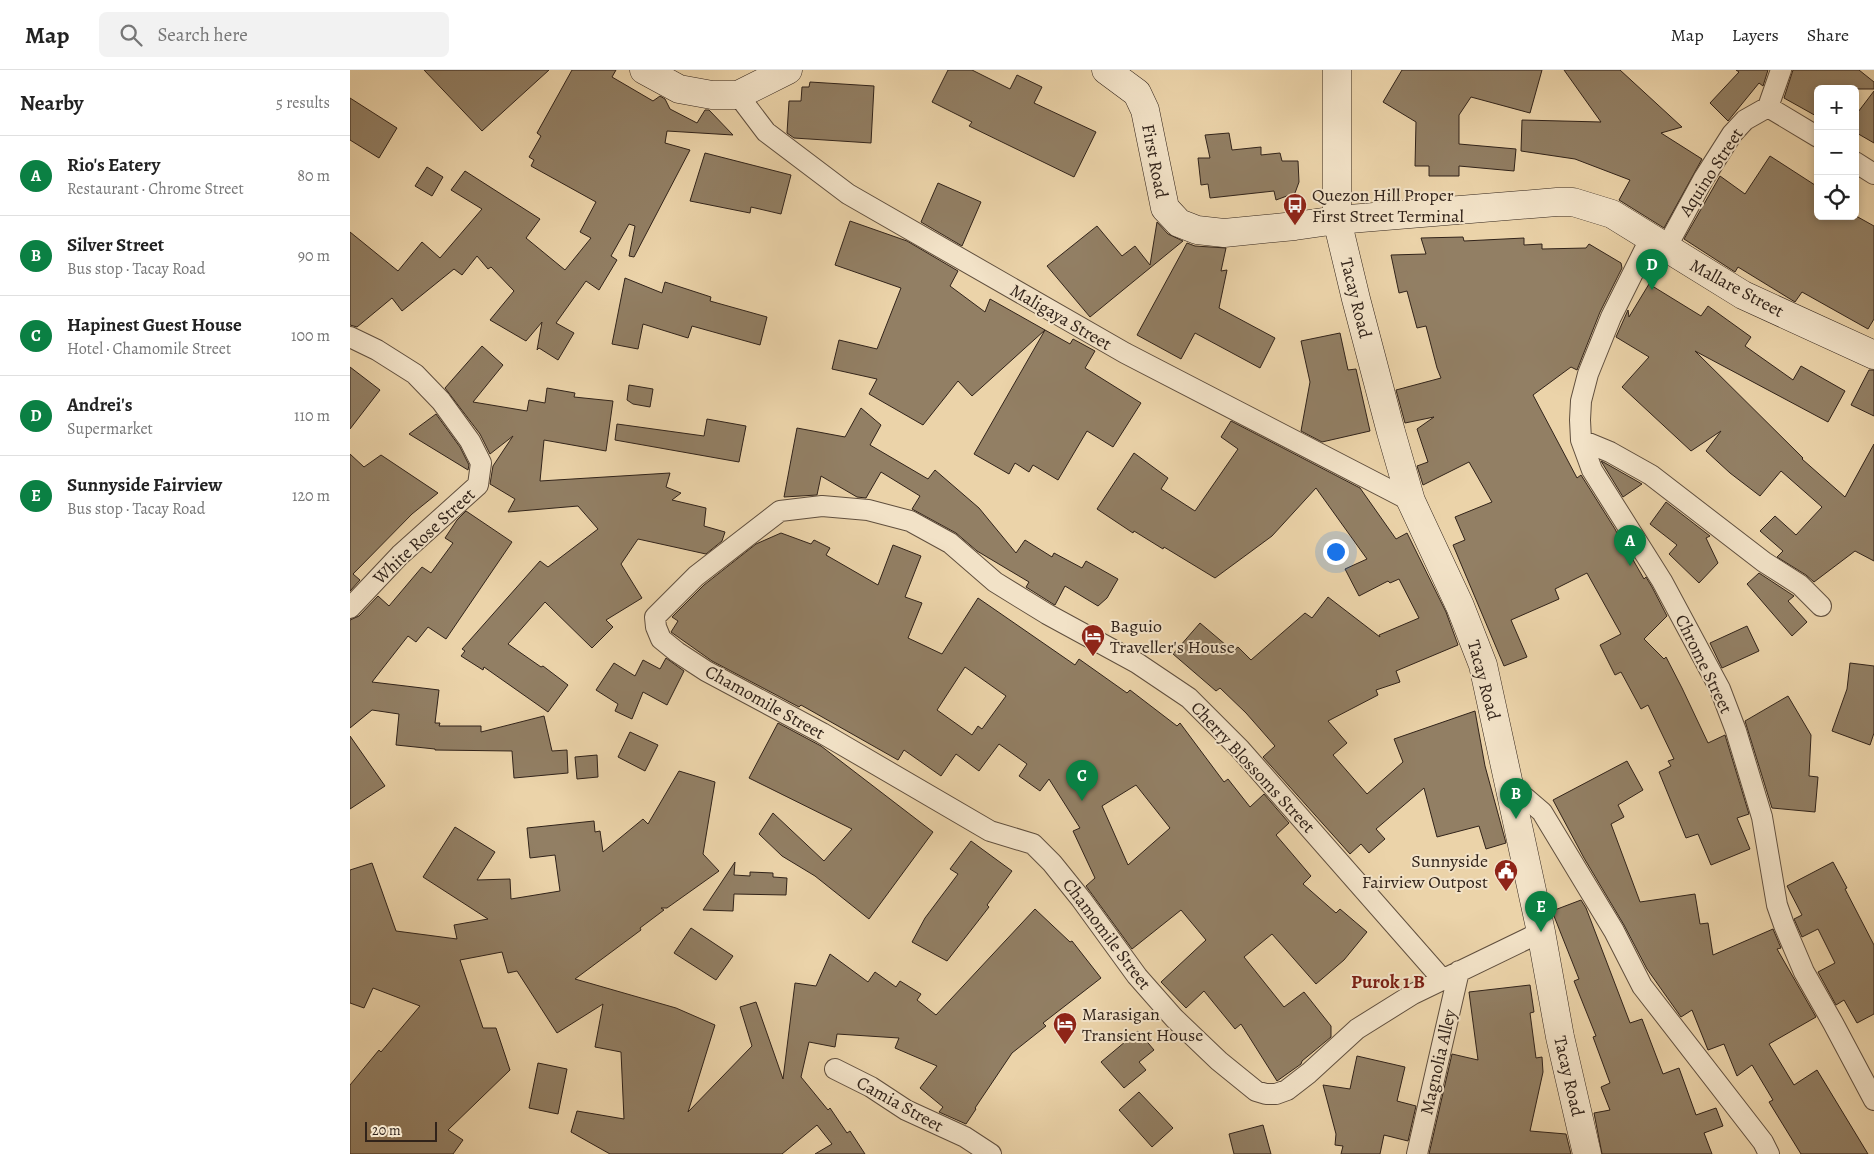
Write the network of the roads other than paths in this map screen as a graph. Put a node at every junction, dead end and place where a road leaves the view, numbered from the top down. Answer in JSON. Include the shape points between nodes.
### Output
{"nodes":[{"id":1,"x":644,"y":70,"type":"edge"},
{"id":2,"x":788,"y":70,"type":"edge"},
{"id":3,"x":1106,"y":70,"type":"edge"},
{"id":4,"x":1337,"y":70,"type":"edge"},
{"id":5,"x":1781,"y":70,"type":"edge"},
{"id":6,"x":738,"y":95,"type":"junction"},
{"id":7,"x":1768,"y":108,"type":"junction"},
{"id":8,"x":1814,"y":135,"type":"edge"},
{"id":9,"x":1859,"y":165,"type":"edge"},
{"id":10,"x":1874,"y":174,"type":"edge"},
{"id":11,"x":1337,"y":220,"type":"junction"},
{"id":12,"x":1658,"y":243,"type":"junction"},
{"id":13,"x":350,"y":337,"type":"edge"},
{"id":14,"x":1874,"y":355,"type":"edge"},
{"id":15,"x":1581,"y":440,"type":"junction"},
{"id":16,"x":1411,"y":501,"type":"junction"},
{"id":17,"x":1821,"y":606,"type":"dead end"},
{"id":18,"x":350,"y":608,"type":"edge"},
{"id":19,"x":677,"y":652,"type":"joint"},
{"id":20,"x":1508,"y":783,"type":"junction"},
{"id":21,"x":1541,"y":932,"type":"junction"},
{"id":22,"x":1451,"y":975,"type":"junction"},
{"id":23,"x":835,"y":1068,"type":"dead end"},
{"id":24,"x":1874,"y":1100,"type":"edge"},
{"id":25,"x":991,"y":1154,"type":"edge"},
{"id":26,"x":1417,"y":1154,"type":"edge"},
{"id":27,"x":1587,"y":1154,"type":"edge"},
{"id":28,"x":1769,"y":1154,"type":"edge"}],
"edges":[{"from":1,"to":6,"type":"main road","via":[[679,89],[712,95]]},
{"from":2,"to":6,"type":"main road"},
{"from":3,"to":11,"type":"main road","name":"First Road","via":[[1137,93],[1145,110],[1165,208],[1179,223],[1197,230],[1224,233]]},
{"from":4,"to":11,"type":"main road","name":"Tacay Road"},
{"from":5,"to":7,"type":"street"},
{"from":6,"to":16,"type":"street","name":"Maligaya Street","via":[[766,132],[848,194],[1125,353]]},
{"from":7,"to":8,"type":"street"},
{"from":7,"to":12,"type":"street","name":"Aquino Street","via":[[1745,120],[1732,134],[1700,186]]},
{"from":9,"to":10,"type":"street"},
{"from":11,"to":12,"type":"main road","name":"Mallare Street","via":[[1574,202],[1612,214]]},
{"from":11,"to":16,"type":"main road","name":"Tacay Road"},
{"from":12,"to":14,"type":"main road","name":"Mallare Street","via":[[1744,295]]},
{"from":12,"to":15,"type":"street","name":"Chrome Street","via":[[1611,317],[1588,374],[1581,401]]},
{"from":13,"to":18,"type":"street","name":"White Rose Street","via":[[414,374],[441,401],[470,441],[480,463],[478,485],[400,555]]},
{"from":15,"to":17,"type":"street","via":[[1651,475],[1764,562],[1800,585]]},
{"from":15,"to":24,"type":"street","name":"Chrome Street","via":[[1592,470],[1662,581],[1720,689],[1762,816],[1777,904],[1784,925],[1804,972]]},
{"from":16,"to":20,"type":"main road","name":"Tacay Road","via":[[1460,606],[1483,665]]},
{"from":19,"to":22,"type":"street","name":"Chamomile Street","via":[[990,831],[1033,844],[1081,899],[1136,976],[1218,1061],[1256,1091],[1276,1094],[1287,1090],[1357,1029]]},
{"from":19,"to":22,"type":"street","name":"Cherry Blossoms Street","via":[[662,639],[655,618],[696,576],[780,511],[822,506],[868,510],[910,521],[950,543],[995,582],[1137,663],[1189,698]]},
{"from":20,"to":21,"type":"main road","name":"Tacay Road"},
{"from":20,"to":28,"type":"street","via":[[1542,812],[1614,930],[1642,986]]},
{"from":21,"to":22,"type":"street","name":"Chamomile Street"},
{"from":21,"to":27,"type":"main road","name":"Tacay Road","via":[[1560,1037]]},
{"from":22,"to":26,"type":"street","name":"Magnolia Alley"},
{"from":23,"to":25,"type":"street","name":"Camia Street","via":[[906,1110]]}]}
